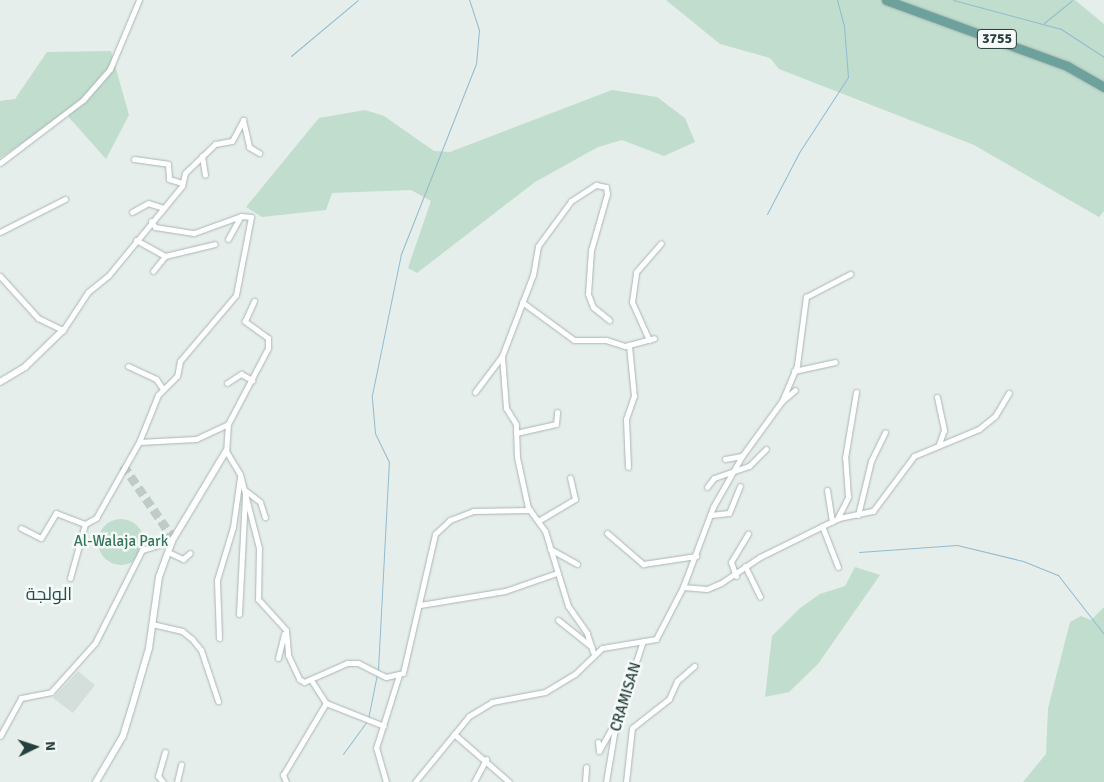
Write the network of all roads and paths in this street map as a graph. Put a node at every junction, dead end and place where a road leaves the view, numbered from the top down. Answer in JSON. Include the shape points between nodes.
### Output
{"nodes":[{"id":1,"x":139,"y":0,"type":"edge"},
{"id":2,"x":886,"y":0,"type":"edge"},
{"id":3,"x":1104,"y":87,"type":"edge"},
{"id":4,"x":259,"y":153,"type":"dead end"},
{"id":5,"x":202,"y":156,"type":"junction"},
{"id":6,"x":134,"y":159,"type":"dead end"},
{"id":7,"x":0,"y":162,"type":"edge"},
{"id":8,"x":205,"y":175,"type":"dead end"},
{"id":9,"x":182,"y":183,"type":"junction"},
{"id":10,"x":65,"y":199,"type":"dead end"},
{"id":11,"x":162,"y":208,"type":"junction"},
{"id":12,"x":132,"y":212,"type":"dead end"},
{"id":13,"x":241,"y":216,"type":"junction"},
{"id":14,"x":151,"y":221,"type":"junction"},
{"id":15,"x":0,"y":232,"type":"edge"},
{"id":16,"x":228,"y":239,"type":"dead end"},
{"id":17,"x":136,"y":240,"type":"junction"},
{"id":18,"x":661,"y":243,"type":"dead end"},
{"id":19,"x":215,"y":244,"type":"dead end"},
{"id":20,"x":165,"y":256,"type":"junction"},
{"id":21,"x":153,"y":272,"type":"dead end"},
{"id":22,"x":850,"y":274,"type":"dead end"},
{"id":23,"x":0,"y":276,"type":"edge"},
{"id":24,"x":254,"y":301,"type":"dead end"},
{"id":25,"x":522,"y":302,"type":"junction"},
{"id":26,"x":609,"y":320,"type":"dead end"},
{"id":27,"x":63,"y":330,"type":"junction"},
{"id":28,"x":628,"y":346,"type":"junction"},
{"id":29,"x":502,"y":356,"type":"junction"},
{"id":30,"x":835,"y":362,"type":"dead end"},
{"id":31,"x":128,"y":366,"type":"dead end"},
{"id":32,"x":794,"y":371,"type":"junction"},
{"id":33,"x":252,"y":380,"type":"junction"},
{"id":34,"x":0,"y":382,"type":"edge"},
{"id":35,"x":227,"y":383,"type":"dead end"},
{"id":36,"x":162,"y":389,"type":"junction"},
{"id":37,"x":795,"y":390,"type":"dead end"},
{"id":38,"x":475,"y":392,"type":"dead end"},
{"id":39,"x":856,"y":392,"type":"dead end"},
{"id":40,"x":1009,"y":393,"type":"dead end"},
{"id":41,"x":937,"y":397,"type":"dead end"},
{"id":42,"x":782,"y":402,"type":"junction"},
{"id":43,"x":557,"y":412,"type":"dead end"},
{"id":44,"x":228,"y":424,"type":"junction"},
{"id":45,"x":885,"y":432,"type":"dead end"},
{"id":46,"x":516,"y":433,"type":"junction"},
{"id":47,"x":139,"y":442,"type":"junction"},
{"id":48,"x":939,"y":444,"type":"junction"},
{"id":49,"x":766,"y":450,"type":"dead end"},
{"id":50,"x":226,"y":451,"type":"junction"},
{"id":51,"x":742,"y":456,"type":"junction"},
{"id":52,"x":725,"y":459,"type":"dead end"},
{"id":53,"x":628,"y":467,"type":"dead end"},
{"id":54,"x":240,"y":474,"type":"junction"},
{"id":55,"x":731,"y":474,"type":"junction"},
{"id":56,"x":570,"y":478,"type":"dead end"},
{"id":57,"x":740,"y":486,"type":"dead end"},
{"id":58,"x":707,"y":487,"type":"dead end"},
{"id":59,"x":245,"y":490,"type":"junction"},
{"id":60,"x":827,"y":490,"type":"dead end"},
{"id":61,"x":530,"y":510,"type":"junction"},
{"id":62,"x":710,"y":515,"type":"junction"},
{"id":63,"x":858,"y":515,"type":"junction"},
{"id":64,"x":265,"y":517,"type":"dead end"},
{"id":65,"x":834,"y":520,"type":"junction"},
{"id":66,"x":538,"y":521,"type":"junction"},
{"id":67,"x":85,"y":524,"type":"junction"},
{"id":68,"x":822,"y":526,"type":"junction"},
{"id":69,"x":21,"y":528,"type":"dead end"},
{"id":70,"x":606,"y":533,"type":"dead end"},
{"id":71,"x":748,"y":534,"type":"dead end"},
{"id":72,"x":172,"y":541,"type":"junction"},
{"id":73,"x":550,"y":549,"type":"junction"},
{"id":74,"x":168,"y":552,"type":"junction"},
{"id":75,"x":190,"y":553,"type":"dead end"},
{"id":76,"x":696,"y":556,"type":"junction"},
{"id":77,"x":577,"y":564,"type":"dead end"},
{"id":78,"x":745,"y":566,"type":"junction"},
{"id":79,"x":838,"y":567,"type":"dead end"},
{"id":80,"x":557,"y":573,"type":"junction"},
{"id":81,"x":736,"y":576,"type":"junction"},
{"id":82,"x":70,"y":578,"type":"dead end"},
{"id":83,"x":683,"y":587,"type":"junction"},
{"id":84,"x":760,"y":596,"type":"dead end"},
{"id":85,"x":420,"y":605,"type":"junction"},
{"id":86,"x":238,"y":614,"type":"dead end"},
{"id":87,"x":558,"y":620,"type":"dead end"},
{"id":88,"x":152,"y":624,"type":"junction"},
{"id":89,"x":286,"y":630,"type":"junction"},
{"id":90,"x":219,"y":638,"type":"dead end"},
{"id":91,"x":643,"y":641,"type":"junction"},
{"id":92,"x":592,"y":650,"type":"junction"},
{"id":93,"x":278,"y":658,"type":"dead end"},
{"id":94,"x":694,"y":666,"type":"dead end"},
{"id":95,"x":399,"y":675,"type":"junction"},
{"id":96,"x":311,"y":680,"type":"junction"},
{"id":97,"x":218,"y":701,"type":"dead end"},
{"id":98,"x":326,"y":703,"type":"junction"},
{"id":99,"x":617,"y":720,"type":"junction"},
{"id":100,"x":384,"y":726,"type":"junction"},
{"id":101,"x":454,"y":734,"type":"junction"},
{"id":102,"x":0,"y":736,"type":"edge"},
{"id":103,"x":598,"y":742,"type":"dead end"},
{"id":104,"x":165,"y":752,"type":"dead end"},
{"id":105,"x":486,"y":759,"type":"junction"},
{"id":106,"x":181,"y":764,"type":"dead end"},
{"id":107,"x":586,"y":767,"type":"dead end"},
{"id":108,"x":96,"y":782,"type":"edge"},
{"id":109,"x":163,"y":782,"type":"edge"},
{"id":110,"x":177,"y":782,"type":"edge"},
{"id":111,"x":286,"y":782,"type":"edge"},
{"id":112,"x":386,"y":782,"type":"edge"},
{"id":113,"x":416,"y":782,"type":"edge"},
{"id":114,"x":474,"y":782,"type":"edge"},
{"id":115,"x":509,"y":782,"type":"edge"},
{"id":116,"x":585,"y":782,"type":"edge"},
{"id":117,"x":606,"y":782,"type":"edge"},
{"id":118,"x":626,"y":782,"type":"edge"}],
"edges":[{"from":1,"to":7,"type":"street","via":[[110,68],[83,100]]},
{"from":2,"to":3,"type":"main road","number":"3755","via":[[1068,66]]},
{"from":4,"to":5,"type":"street","via":[[249,147],[243,120],[232,141],[216,144]]},
{"from":5,"to":8,"type":"street"},
{"from":5,"to":9,"type":"street","via":[[185,173]]},
{"from":6,"to":9,"type":"street","via":[[168,164],[169,179]]},
{"from":9,"to":11,"type":"street"},
{"from":10,"to":15,"type":"street"},
{"from":11,"to":12,"type":"street","via":[[148,203]]},
{"from":11,"to":14,"type":"street"},
{"from":13,"to":14,"type":"street","via":[[194,234],[156,227]]},
{"from":13,"to":16,"type":"street"},
{"from":13,"to":36,"type":"street","via":[[248,214],[251,221],[236,295],[180,361],[180,372]]},
{"from":14,"to":17,"type":"street"},
{"from":17,"to":20,"type":"street"},
{"from":17,"to":27,"type":"street","via":[[108,276],[88,292]]},
{"from":18,"to":28,"type":"street","via":[[636,272],[632,302],[652,339]]},
{"from":19,"to":20,"type":"street"},
{"from":20,"to":21,"type":"street"},
{"from":22,"to":32,"type":"street","via":[[806,297]]},
{"from":23,"to":27,"type":"street","via":[[38,318]]},
{"from":24,"to":33,"type":"street","via":[[245,321],[268,338],[268,348]]},
{"from":25,"to":26,"type":"street","via":[[538,246],[550,224],[571,201],[596,185],[606,187],[592,250],[588,294],[593,307]]},
{"from":25,"to":28,"type":"street","via":[[566,337]]},
{"from":25,"to":29,"type":"street"},
{"from":27,"to":34,"type":"street","via":[[25,367]]},
{"from":28,"to":53,"type":"street","via":[[634,396],[626,419]]},
{"from":29,"to":38,"type":"street"},
{"from":29,"to":46,"type":"street","via":[[506,408]]},
{"from":30,"to":32,"type":"street"},
{"from":31,"to":36,"type":"street","via":[[156,379]]},
{"from":32,"to":42,"type":"street"},
{"from":33,"to":35,"type":"street","via":[[241,374]]},
{"from":33,"to":44,"type":"street"},
{"from":36,"to":47,"type":"street","via":[[140,430]]},
{"from":37,"to":42,"type":"street"},
{"from":39,"to":65,"type":"street","via":[[845,458],[848,497]]},
{"from":40,"to":48,"type":"street","via":[[996,416],[979,429]]},
{"from":41,"to":48,"type":"street","via":[[944,430]]},
{"from":42,"to":51,"type":"street"},
{"from":43,"to":46,"type":"street","via":[[556,424]]},
{"from":44,"to":47,"type":"street","via":[[196,439]]},
{"from":44,"to":50,"type":"street"},
{"from":45,"to":63,"type":"street","via":[[871,461]]},
{"from":46,"to":61,"type":"street","via":[[517,457]]},
{"from":47,"to":67,"type":"street","via":[[96,518]]},
{"from":48,"to":63,"type":"street","via":[[914,456],[881,504]]},
{"from":49,"to":55,"type":"street"},
{"from":50,"to":54,"type":"street"},
{"from":50,"to":72,"type":"street"},
{"from":51,"to":52,"type":"street"},
{"from":51,"to":55,"type":"street"},
{"from":54,"to":59,"type":"street"},
{"from":54,"to":90,"type":"street","via":[[233,527],[217,580]]},
{"from":55,"to":58,"type":"street","via":[[714,478]]},
{"from":55,"to":62,"type":"street"},
{"from":56,"to":66,"type":"street","via":[[575,499]]},
{"from":57,"to":62,"type":"street","via":[[729,513]]},
{"from":59,"to":64,"type":"street","via":[[260,502]]},
{"from":59,"to":86,"type":"street"},
{"from":59,"to":89,"type":"street","via":[[259,548],[258,599]]},
{"from":60,"to":65,"type":"street"},
{"from":61,"to":66,"type":"street"},
{"from":61,"to":85,"type":"street","via":[[473,511],[450,520],[430,543]]},
{"from":62,"to":76,"type":"street"},
{"from":63,"to":65,"type":"street"},
{"from":65,"to":68,"type":"street"},
{"from":66,"to":73,"type":"street"},
{"from":67,"to":69,"type":"street","via":[[56,513],[41,538]]},
{"from":67,"to":82,"type":"street"},
{"from":68,"to":78,"type":"street"},
{"from":68,"to":79,"type":"street"},
{"from":70,"to":76,"type":"street","via":[[643,564]]},
{"from":71,"to":81,"type":"street","via":[[731,562]]},
{"from":72,"to":74,"type":"street"},
{"from":72,"to":102,"type":"street","via":[[142,550],[95,643],[51,692],[21,698]]},
{"from":73,"to":77,"type":"street"},
{"from":73,"to":80,"type":"street"},
{"from":74,"to":75,"type":"street","via":[[183,560]]},
{"from":74,"to":88,"type":"street"},
{"from":76,"to":83,"type":"street"},
{"from":78,"to":81,"type":"street"},
{"from":78,"to":84,"type":"street"},
{"from":80,"to":85,"type":"street","via":[[505,591]]},
{"from":80,"to":92,"type":"street","via":[[568,606]]},
{"from":81,"to":83,"type":"street","via":[[707,589]]},
{"from":83,"to":91,"type":"street","via":[[660,634]]},
{"from":85,"to":95,"type":"street"},
{"from":87,"to":92,"type":"street"},
{"from":88,"to":97,"type":"street","via":[[182,631],[192,639],[201,650]]},
{"from":88,"to":108,"type":"street","via":[[149,648],[122,736]]},
{"from":89,"to":93,"type":"street"},
{"from":89,"to":96,"type":"street","via":[[288,655],[299,678]]},
{"from":91,"to":92,"type":"street"},
{"from":91,"to":99,"type":"street","name":"CRAMISAN"},
{"from":92,"to":101,"type":"street","via":[[575,674],[545,692],[492,702],[469,716]]},
{"from":94,"to":118,"type":"street","via":[[677,681],[669,699],[632,728]]},
{"from":95,"to":96,"type":"street","via":[[386,677],[358,663],[347,663]]},
{"from":95,"to":100,"type":"street"},
{"from":96,"to":98,"type":"street"},
{"from":98,"to":100,"type":"street"},
{"from":98,"to":111,"type":"street","via":[[283,774]]},
{"from":99,"to":103,"type":"street","via":[[599,751]]},
{"from":99,"to":117,"type":"street","name":"CRAMISAN"},
{"from":100,"to":112,"type":"street","via":[[376,748]]},
{"from":101,"to":105,"type":"street"},
{"from":101,"to":113,"type":"street"},
{"from":104,"to":109,"type":"street","via":[[158,776]]},
{"from":105,"to":114,"type":"street"},
{"from":105,"to":115,"type":"street"},
{"from":106,"to":110,"type":"street"},
{"from":107,"to":116,"type":"street"}]}
